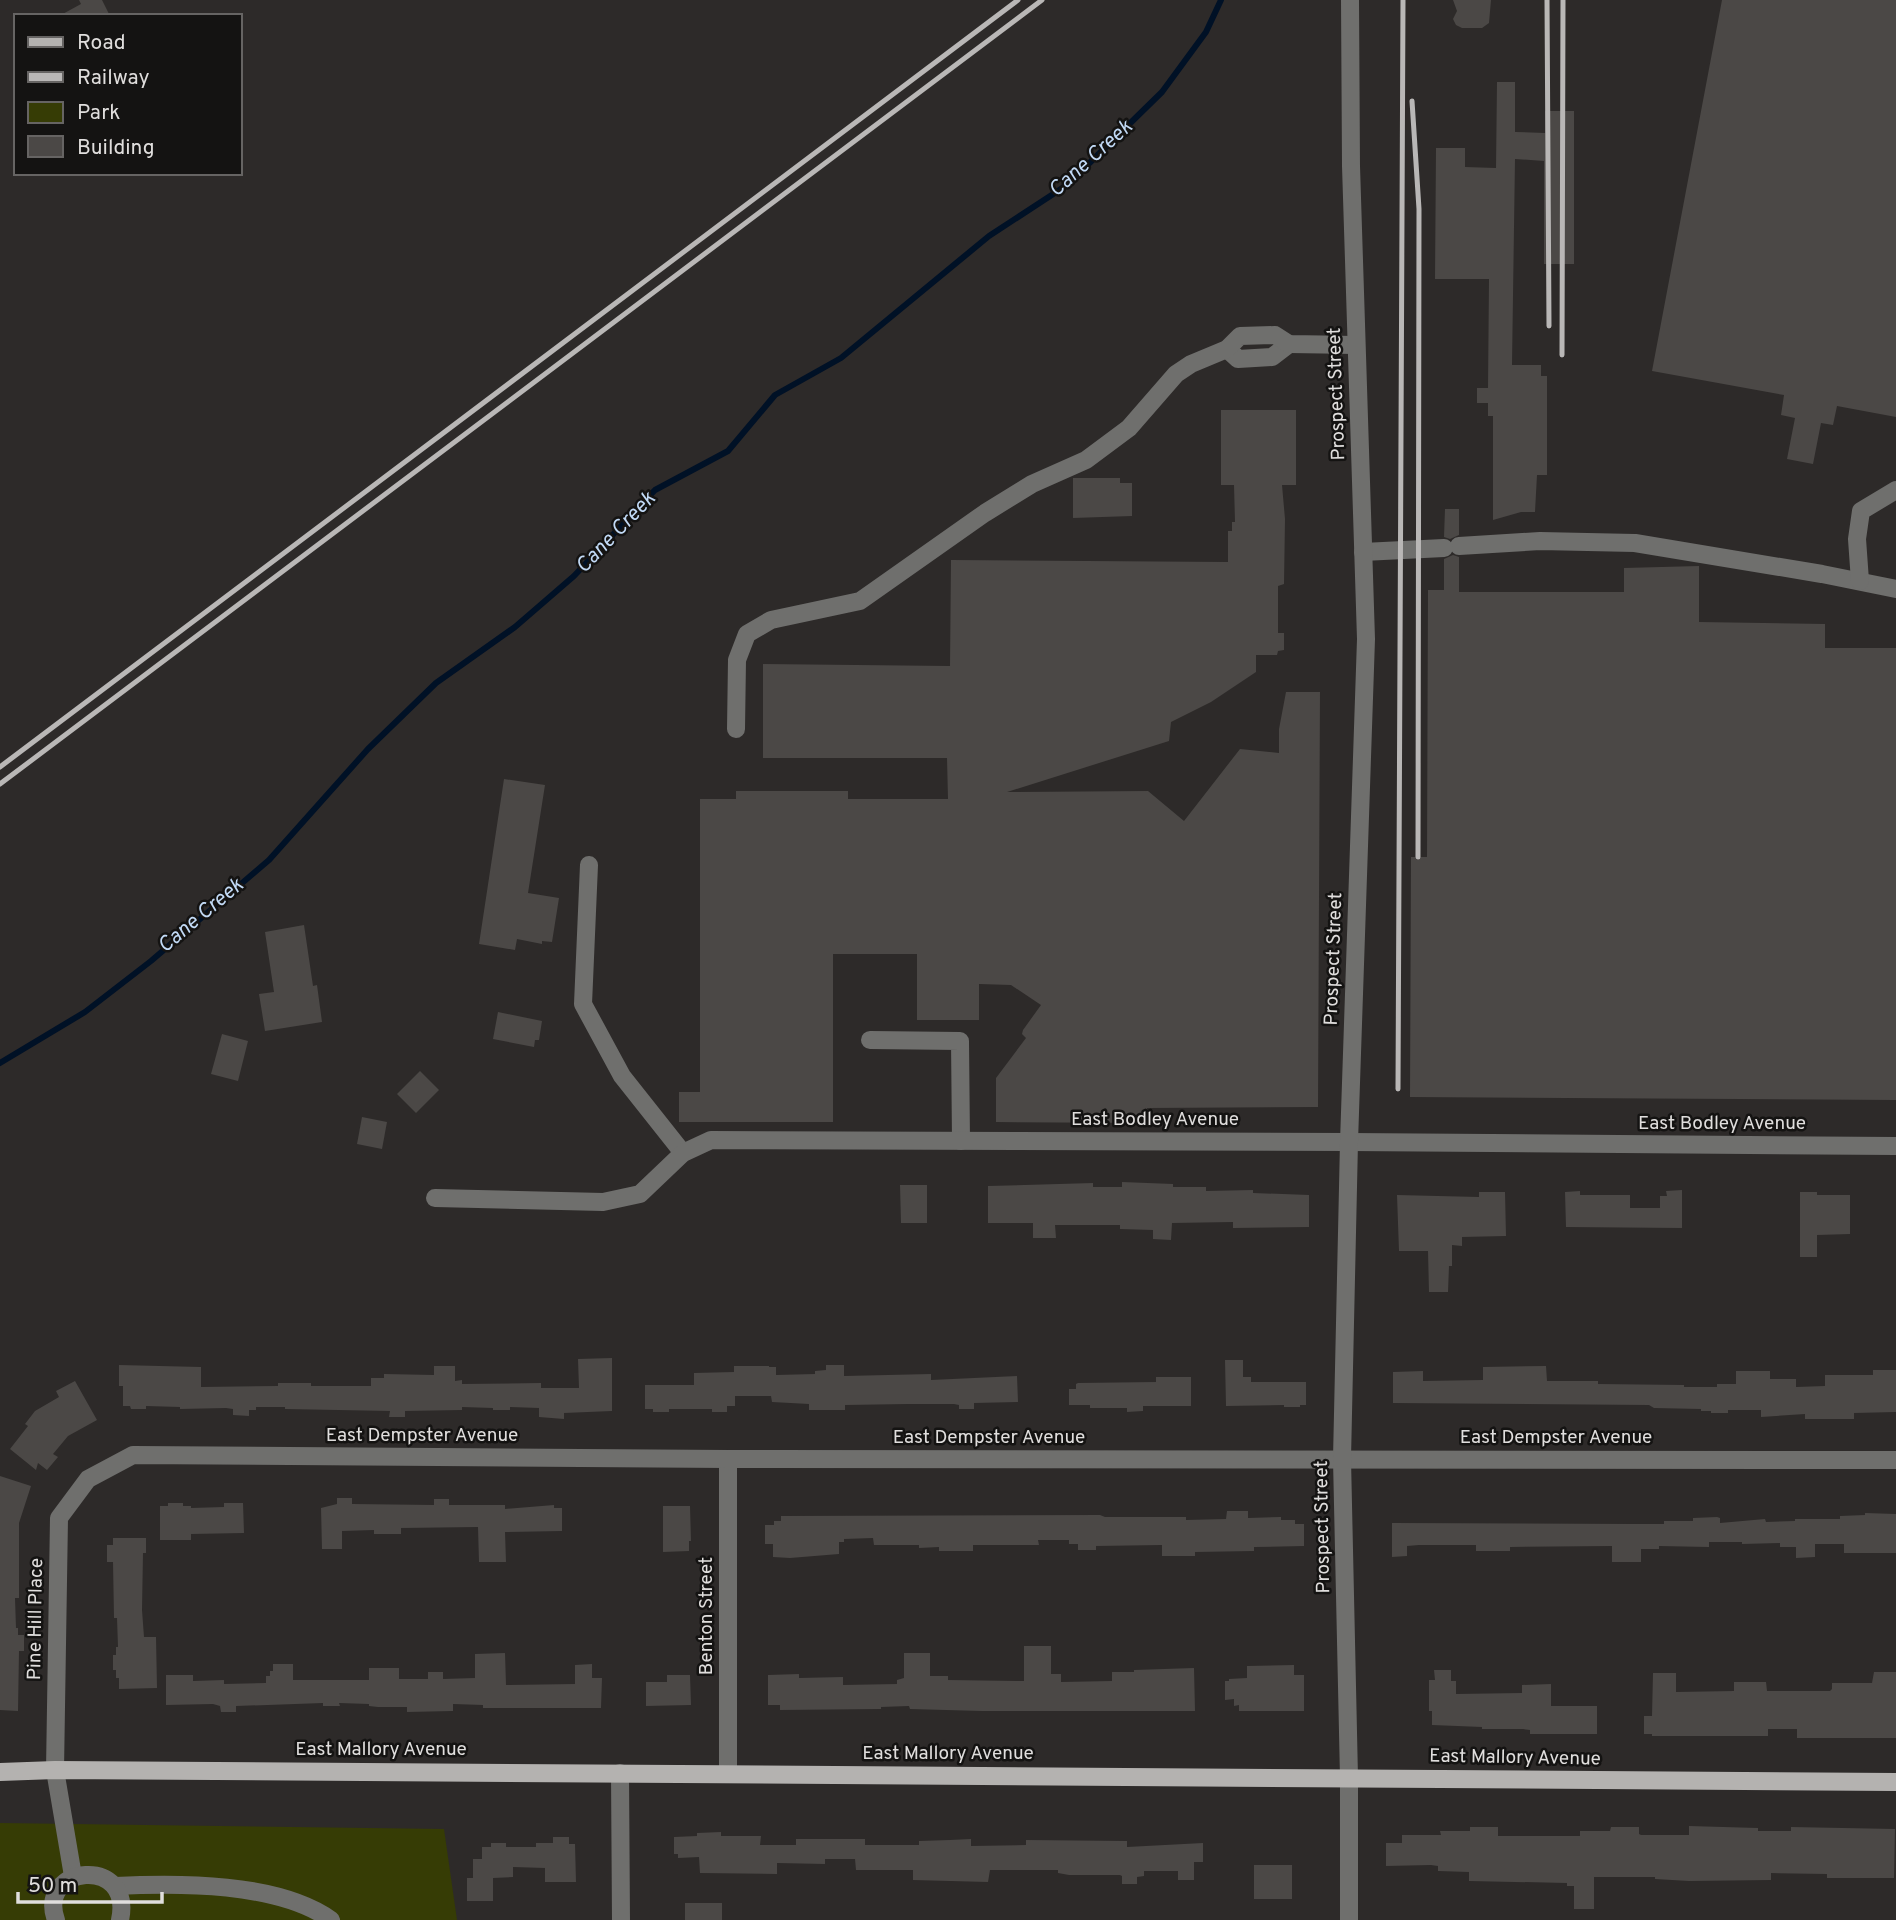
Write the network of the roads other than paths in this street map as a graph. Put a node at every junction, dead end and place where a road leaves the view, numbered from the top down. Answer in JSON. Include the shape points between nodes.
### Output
{"nodes":[{"id":1,"x":1350,"y":0,"type":"edge"},
{"id":2,"x":1356,"y":345,"type":"junction"},
{"id":3,"x":1896,"y":490,"type":"edge"},
{"id":4,"x":1363,"y":552,"type":"junction"},
{"id":5,"x":1860,"y":582,"type":"junction"},
{"id":6,"x":1896,"y":589,"type":"edge"},
{"id":7,"x":736,"y":729,"type":"dead end"},
{"id":8,"x":589,"y":865,"type":"dead end"},
{"id":9,"x":870,"y":1040,"type":"dead end"},
{"id":10,"x":961,"y":1140,"type":"junction"},
{"id":11,"x":1349,"y":1142,"type":"junction"},
{"id":12,"x":1896,"y":1146,"type":"edge"},
{"id":13,"x":683,"y":1153,"type":"junction"},
{"id":14,"x":435,"y":1198,"type":"dead end"},
{"id":15,"x":728,"y":1458,"type":"junction"},
{"id":16,"x":1342,"y":1459,"type":"junction"},
{"id":17,"x":1896,"y":1460,"type":"edge"},
{"id":18,"x":88,"y":1479,"type":"joint"},
{"id":19,"x":55,"y":1770,"type":"junction"},
{"id":20,"x":0,"y":1772,"type":"edge"},
{"id":21,"x":620,"y":1773,"type":"junction"},
{"id":22,"x":728,"y":1773,"type":"junction"},
{"id":23,"x":1349,"y":1777,"type":"junction"},
{"id":24,"x":1896,"y":1782,"type":"edge"},
{"id":25,"x":73,"y":1876,"type":"junction"},
{"id":26,"x":115,"y":1886,"type":"junction"},
{"id":27,"x":56,"y":1920,"type":"edge"},
{"id":28,"x":120,"y":1920,"type":"edge"},
{"id":29,"x":331,"y":1920,"type":"edge"},
{"id":30,"x":621,"y":1920,"type":"edge"},
{"id":31,"x":1349,"y":1920,"type":"edge"}],
"edges":[{"from":1,"to":2,"type":"street","name":"Prospect Street"},
{"from":2,"to":4,"type":"street","name":"Prospect Street"},
{"from":2,"to":7,"type":"street","via":[[1289,344],[1272,357],[1238,359],[1227,349],[1191,364],[1176,374],[1129,428],[1086,460],[1032,484],[985,513],[860,601],[771,620],[747,635],[737,660]]},
{"from":3,"to":5,"type":"street","via":[[1861,511],[1857,539]]},
{"from":4,"to":5,"type":"street","via":[[1540,541],[1635,543]]},
{"from":4,"to":11,"type":"street","name":"Prospect Street","via":[[1366,639]]},
{"from":5,"to":6,"type":"street"},
{"from":8,"to":13,"type":"street","via":[[583,1004],[622,1076]]},
{"from":9,"to":10,"type":"street","via":[[960,1041]]},
{"from":10,"to":11,"type":"street","name":"East Bodley Avenue"},
{"from":10,"to":13,"type":"street","name":"East Bodley Avenue","via":[[711,1140]]},
{"from":11,"to":12,"type":"street","name":"East Bodley Avenue"},
{"from":11,"to":16,"type":"street","name":"Prospect Street"},
{"from":13,"to":14,"type":"street","name":"East Bodley Avenue","via":[[640,1194],[603,1202]]},
{"from":15,"to":16,"type":"street","name":"East Dempster Avenue"},
{"from":15,"to":18,"type":"street","name":"East Dempster Avenue","via":[[133,1455]]},
{"from":15,"to":22,"type":"street","name":"Benton Street"},
{"from":16,"to":17,"type":"street","name":"East Dempster Avenue"},
{"from":16,"to":23,"type":"street","name":"Prospect Street"},
{"from":18,"to":19,"type":"street","name":"Pine Hill Place","via":[[59,1518]]},
{"from":19,"to":20,"type":"main road","name":"East Mallory Avenue"},
{"from":19,"to":21,"type":"main road","name":"East Mallory Avenue"},
{"from":19,"to":25,"type":"street","name":"Pine Hill Place"},
{"from":21,"to":22,"type":"main road","name":"East Mallory Avenue"},
{"from":21,"to":30,"type":"street"},
{"from":22,"to":23,"type":"main road","name":"East Mallory Avenue"},
{"from":23,"to":24,"type":"main road","name":"East Mallory Avenue"},
{"from":23,"to":31,"type":"street","name":"Prospect Street"},
{"from":25,"to":26,"type":"street","via":[[96,1875]]},
{"from":25,"to":27,"type":"street","via":[[57,1892]]},
{"from":26,"to":28,"type":"street","via":[[122,1908]]},
{"from":26,"to":29,"type":"street","via":[[154,1884],[272,1895]]}]}
